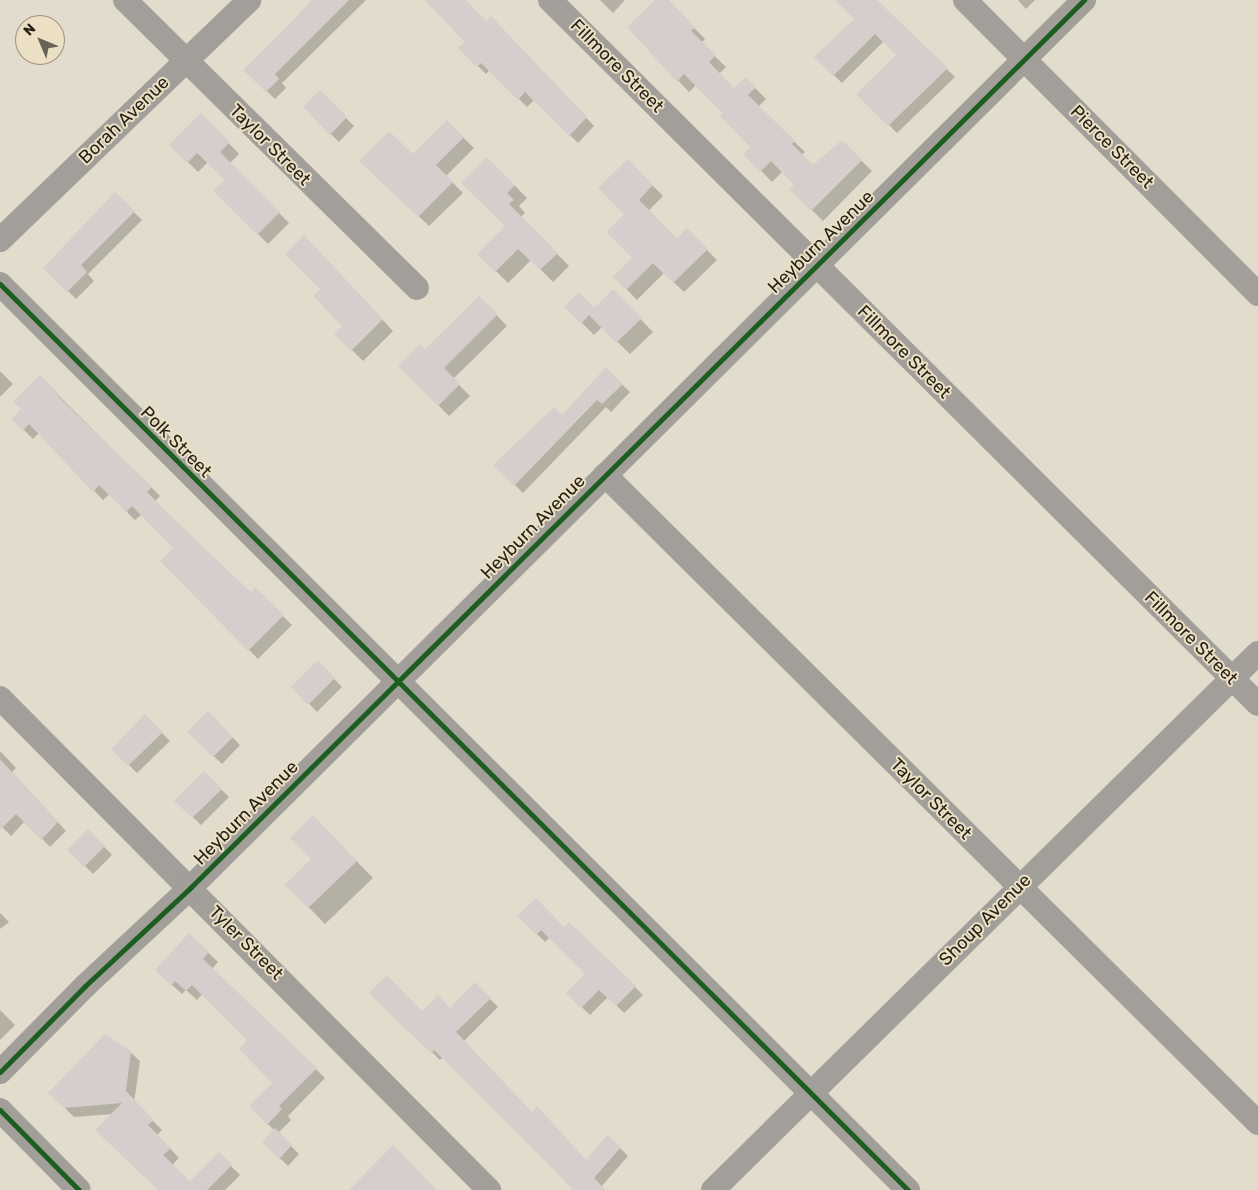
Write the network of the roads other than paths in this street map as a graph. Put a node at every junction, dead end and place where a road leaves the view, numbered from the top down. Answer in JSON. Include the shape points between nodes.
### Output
{"nodes":[{"id":1,"x":126,"y":0,"type":"edge"},
{"id":2,"x":249,"y":0,"type":"edge"},
{"id":3,"x":550,"y":0,"type":"edge"},
{"id":4,"x":965,"y":0,"type":"edge"},
{"id":5,"x":1084,"y":0,"type":"edge"},
{"id":6,"x":1026,"y":60,"type":"junction"},
{"id":7,"x":186,"y":61,"type":"junction"},
{"id":8,"x":0,"y":240,"type":"edge"},
{"id":9,"x":816,"y":265,"type":"junction"},
{"id":10,"x":0,"y":284,"type":"edge"},
{"id":11,"x":416,"y":288,"type":"dead end"},
{"id":12,"x":1258,"y":294,"type":"edge"},
{"id":13,"x":605,"y":475,"type":"junction"},
{"id":14,"x":1258,"y":653,"type":"edge"},
{"id":15,"x":1232,"y":678,"type":"junction"},
{"id":16,"x":396,"y":682,"type":"junction"},
{"id":17,"x":0,"y":698,"type":"edge"},
{"id":18,"x":1258,"y":704,"type":"edge"},
{"id":19,"x":1019,"y":886,"type":"junction"},
{"id":20,"x":191,"y":887,"type":"junction"},
{"id":21,"x":0,"y":1072,"type":"edge"},
{"id":22,"x":810,"y":1094,"type":"junction"},
{"id":23,"x":0,"y":1110,"type":"edge"},
{"id":24,"x":1258,"y":1123,"type":"edge"},
{"id":25,"x":79,"y":1190,"type":"edge"},
{"id":26,"x":489,"y":1190,"type":"edge"},
{"id":27,"x":713,"y":1190,"type":"edge"},
{"id":28,"x":908,"y":1190,"type":"edge"}],
"edges":[{"from":1,"to":7,"type":"street","name":"Taylor Street"},
{"from":2,"to":7,"type":"street","name":"Borah Avenue"},
{"from":3,"to":9,"type":"street","name":"Fillmore Street"},
{"from":4,"to":6,"type":"street","name":"Pierce Street"},
{"from":5,"to":6,"type":"street","name":"Heyburn Avenue"},
{"from":6,"to":9,"type":"street","name":"Heyburn Avenue"},
{"from":6,"to":12,"type":"street","name":"Pierce Street"},
{"from":7,"to":8,"type":"street","name":"Borah Avenue"},
{"from":7,"to":11,"type":"street","name":"Taylor Street"},
{"from":9,"to":13,"type":"street","name":"Heyburn Avenue"},
{"from":9,"to":15,"type":"street","name":"Fillmore Street"},
{"from":10,"to":16,"type":"street","name":"Polk Street"},
{"from":13,"to":16,"type":"street","name":"Heyburn Avenue"},
{"from":13,"to":19,"type":"street","name":"Taylor Street"},
{"from":14,"to":15,"type":"street","name":"Shoup Avenue"},
{"from":15,"to":18,"type":"street","name":"Fillmore Street"},
{"from":15,"to":19,"type":"street","name":"Shoup Avenue"},
{"from":16,"to":20,"type":"street","name":"Heyburn Avenue"},
{"from":16,"to":22,"type":"street","name":"Polk Street"},
{"from":17,"to":20,"type":"street","name":"Tyler Street"},
{"from":19,"to":22,"type":"street","name":"Shoup Avenue"},
{"from":19,"to":24,"type":"street","name":"Taylor Street"},
{"from":20,"to":21,"type":"street","name":"Heyburn Avenue","via":[[84,986]]},
{"from":20,"to":26,"type":"street","name":"Tyler Street"},
{"from":22,"to":27,"type":"street","name":"Shoup Avenue"},
{"from":22,"to":28,"type":"street","name":"Polk Street"},
{"from":23,"to":25,"type":"street"}]}
